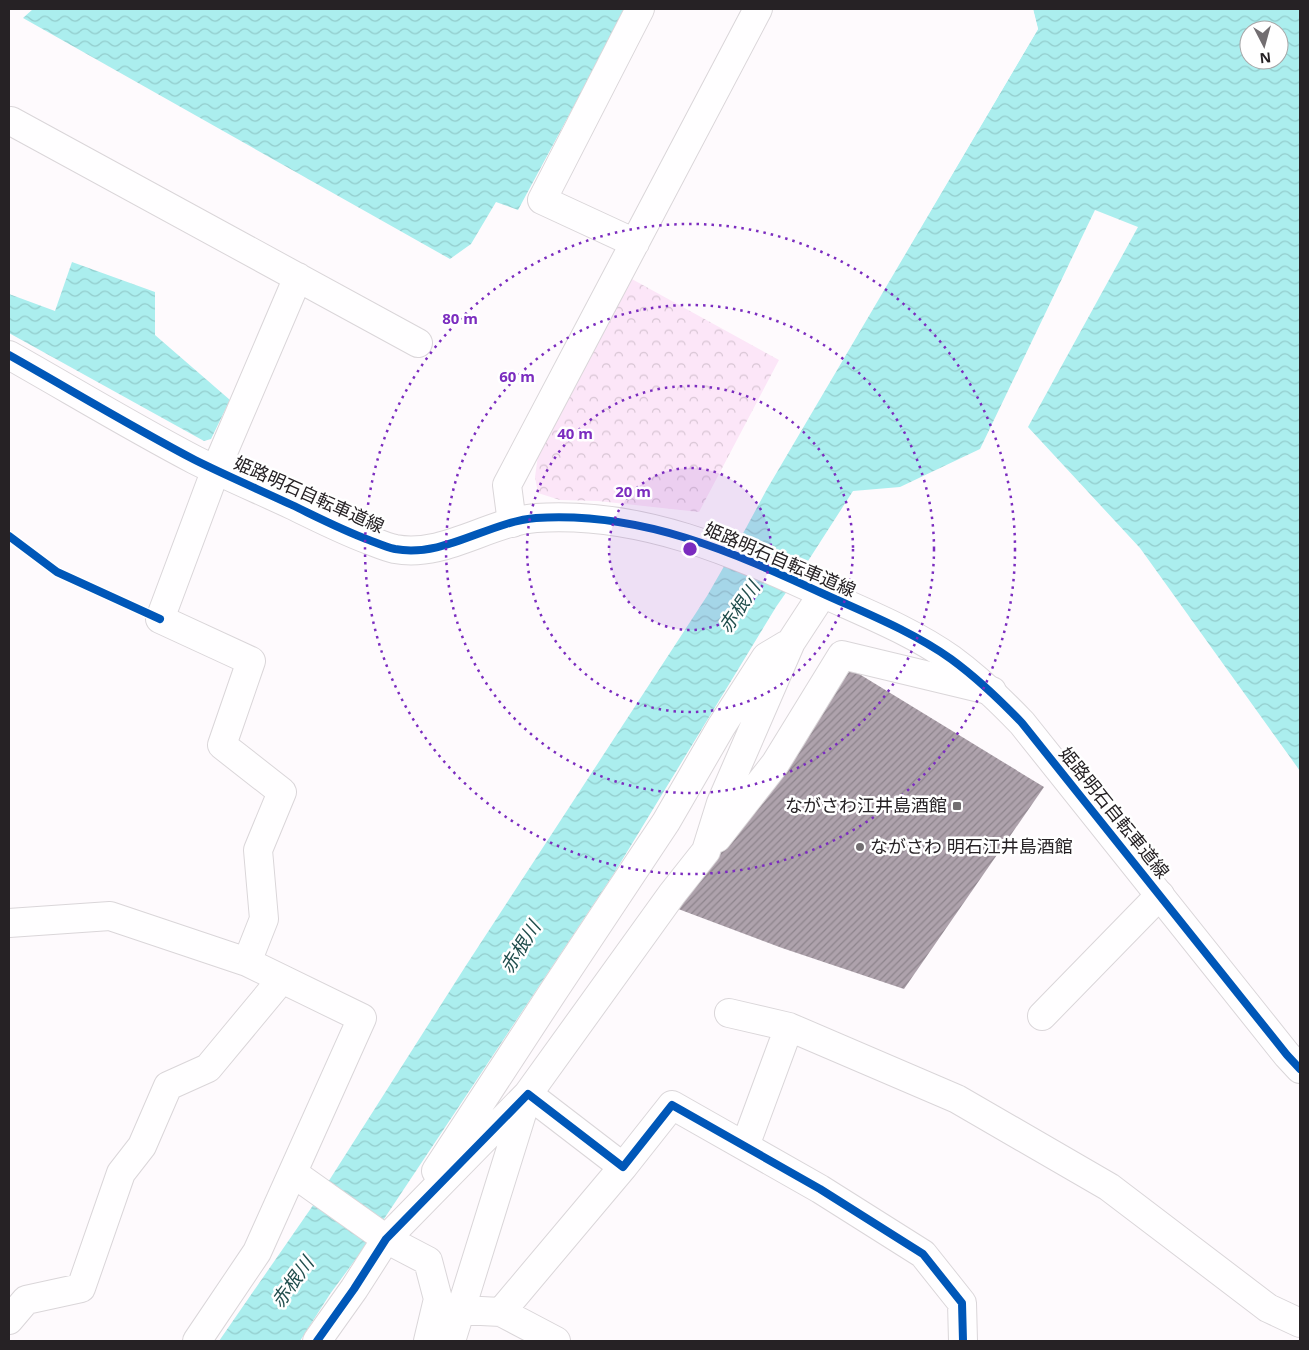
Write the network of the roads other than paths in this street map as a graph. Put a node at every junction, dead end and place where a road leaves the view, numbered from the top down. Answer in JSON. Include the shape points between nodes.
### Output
{"nodes":[{"id":1,"x":640,"y":9,"type":"edge"},
{"id":2,"x":758,"y":9,"type":"edge"},
{"id":3,"x":11,"y":121,"type":"dead end"},
{"id":4,"x":635,"y":243,"type":"junction"},
{"id":5,"x":298,"y":277,"type":"junction"},
{"id":6,"x":418,"y":343,"type":"dead end"},
{"id":7,"x":9,"y":355,"type":"edge"},
{"id":8,"x":216,"y":470,"type":"junction"},
{"id":9,"x":512,"y":523,"type":"junction"},
{"id":10,"x":814,"y":589,"type":"junction"},
{"id":11,"x":791,"y":642,"type":"junction"},
{"id":12,"x":992,"y":691,"type":"junction"},
{"id":13,"x":706,"y":851,"type":"junction"},
{"id":14,"x":1160,"y":895,"type":"junction"},
{"id":15,"x":9,"y":924,"type":"edge"},
{"id":16,"x":247,"y":962,"type":"junction"},
{"id":17,"x":281,"y":980,"type":"junction"},
{"id":18,"x":729,"y":1013,"type":"dead end"},
{"id":19,"x":1042,"y":1016,"type":"dead end"},
{"id":20,"x":789,"y":1028,"type":"junction"},
{"id":21,"x":1300,"y":1069,"type":"edge"},
{"id":22,"x":528,"y":1094,"type":"junction"},
{"id":23,"x":745,"y":1146,"type":"junction"},
{"id":24,"x":623,"y":1167,"type":"junction"},
{"id":25,"x":293,"y":1174,"type":"junction"},
{"id":26,"x":395,"y":1230,"type":"junction"},
{"id":27,"x":461,"y":1310,"type":"junction"},
{"id":28,"x":501,"y":1312,"type":"junction"},
{"id":29,"x":9,"y":1320,"type":"edge"},
{"id":30,"x":1300,"y":1323,"type":"edge"},
{"id":31,"x":197,"y":1341,"type":"edge"},
{"id":32,"x":317,"y":1341,"type":"edge"},
{"id":33,"x":428,"y":1341,"type":"edge"},
{"id":34,"x":451,"y":1341,"type":"edge"},
{"id":35,"x":556,"y":1341,"type":"edge"},
{"id":36,"x":963,"y":1341,"type":"edge"}],
"edges":[{"from":1,"to":4,"type":"street","via":[[542,200]]},
{"from":2,"to":4,"type":"street"},
{"from":3,"to":5,"type":"street"},
{"from":4,"to":9,"type":"street","via":[[507,485]]},
{"from":5,"to":6,"type":"street"},
{"from":5,"to":8,"type":"street"},
{"from":7,"to":8,"type":"street","name":"姫路明石自転車道線"},
{"from":8,"to":9,"type":"street","name":"姫路明石自転車道線","via":[[351,533],[393,549],[437,548]]},
{"from":8,"to":16,"type":"street","via":[[160,619],[251,661],[222,745],[282,792],[258,850],[264,919]]},
{"from":9,"to":10,"type":"street","name":"姫路明石自転車道線","via":[[535,518],[597,519],[656,528],[720,549]]},
{"from":10,"to":11,"type":"street"},
{"from":10,"to":12,"type":"street","name":"姫路明石自転車道線","via":[[913,636],[950,658]]},
{"from":11,"to":13,"type":"street","via":[[721,803]]},
{"from":11,"to":26,"type":"street","via":[[766,656],[666,822]]},
{"from":12,"to":13,"type":"street","via":[[842,654],[775,764]]},
{"from":12,"to":14,"type":"street","name":"姫路明石自転車道線","via":[[1022,723]]},
{"from":13,"to":22,"type":"street"},
{"from":14,"to":19,"type":"street"},
{"from":14,"to":21,"type":"street","name":"姫路明石自転車道線"},
{"from":15,"to":16,"type":"street","via":[[110,916]]},
{"from":16,"to":17,"type":"street"},
{"from":17,"to":25,"type":"street","via":[[362,1018]]},
{"from":17,"to":29,"type":"street","via":[[208,1068],[168,1086],[142,1146],[121,1173],[81,1288],[26,1300]]},
{"from":18,"to":20,"type":"street"},
{"from":20,"to":23,"type":"street"},
{"from":20,"to":30,"type":"street","via":[[957,1099],[1109,1186],[1268,1308]]},
{"from":22,"to":24,"type":"street"},
{"from":22,"to":26,"type":"street"},
{"from":22,"to":27,"type":"street"},
{"from":23,"to":24,"type":"street","via":[[672,1105]]},
{"from":23,"to":36,"type":"street","via":[[923,1254],[962,1303]]},
{"from":24,"to":28,"type":"street"},
{"from":25,"to":26,"type":"street"},
{"from":25,"to":31,"type":"street","via":[[257,1252]]},
{"from":26,"to":32,"type":"street"},
{"from":26,"to":33,"type":"street","via":[[428,1261],[438,1299]]},
{"from":27,"to":28,"type":"street"},
{"from":27,"to":34,"type":"street"},
{"from":28,"to":35,"type":"street"}]}
